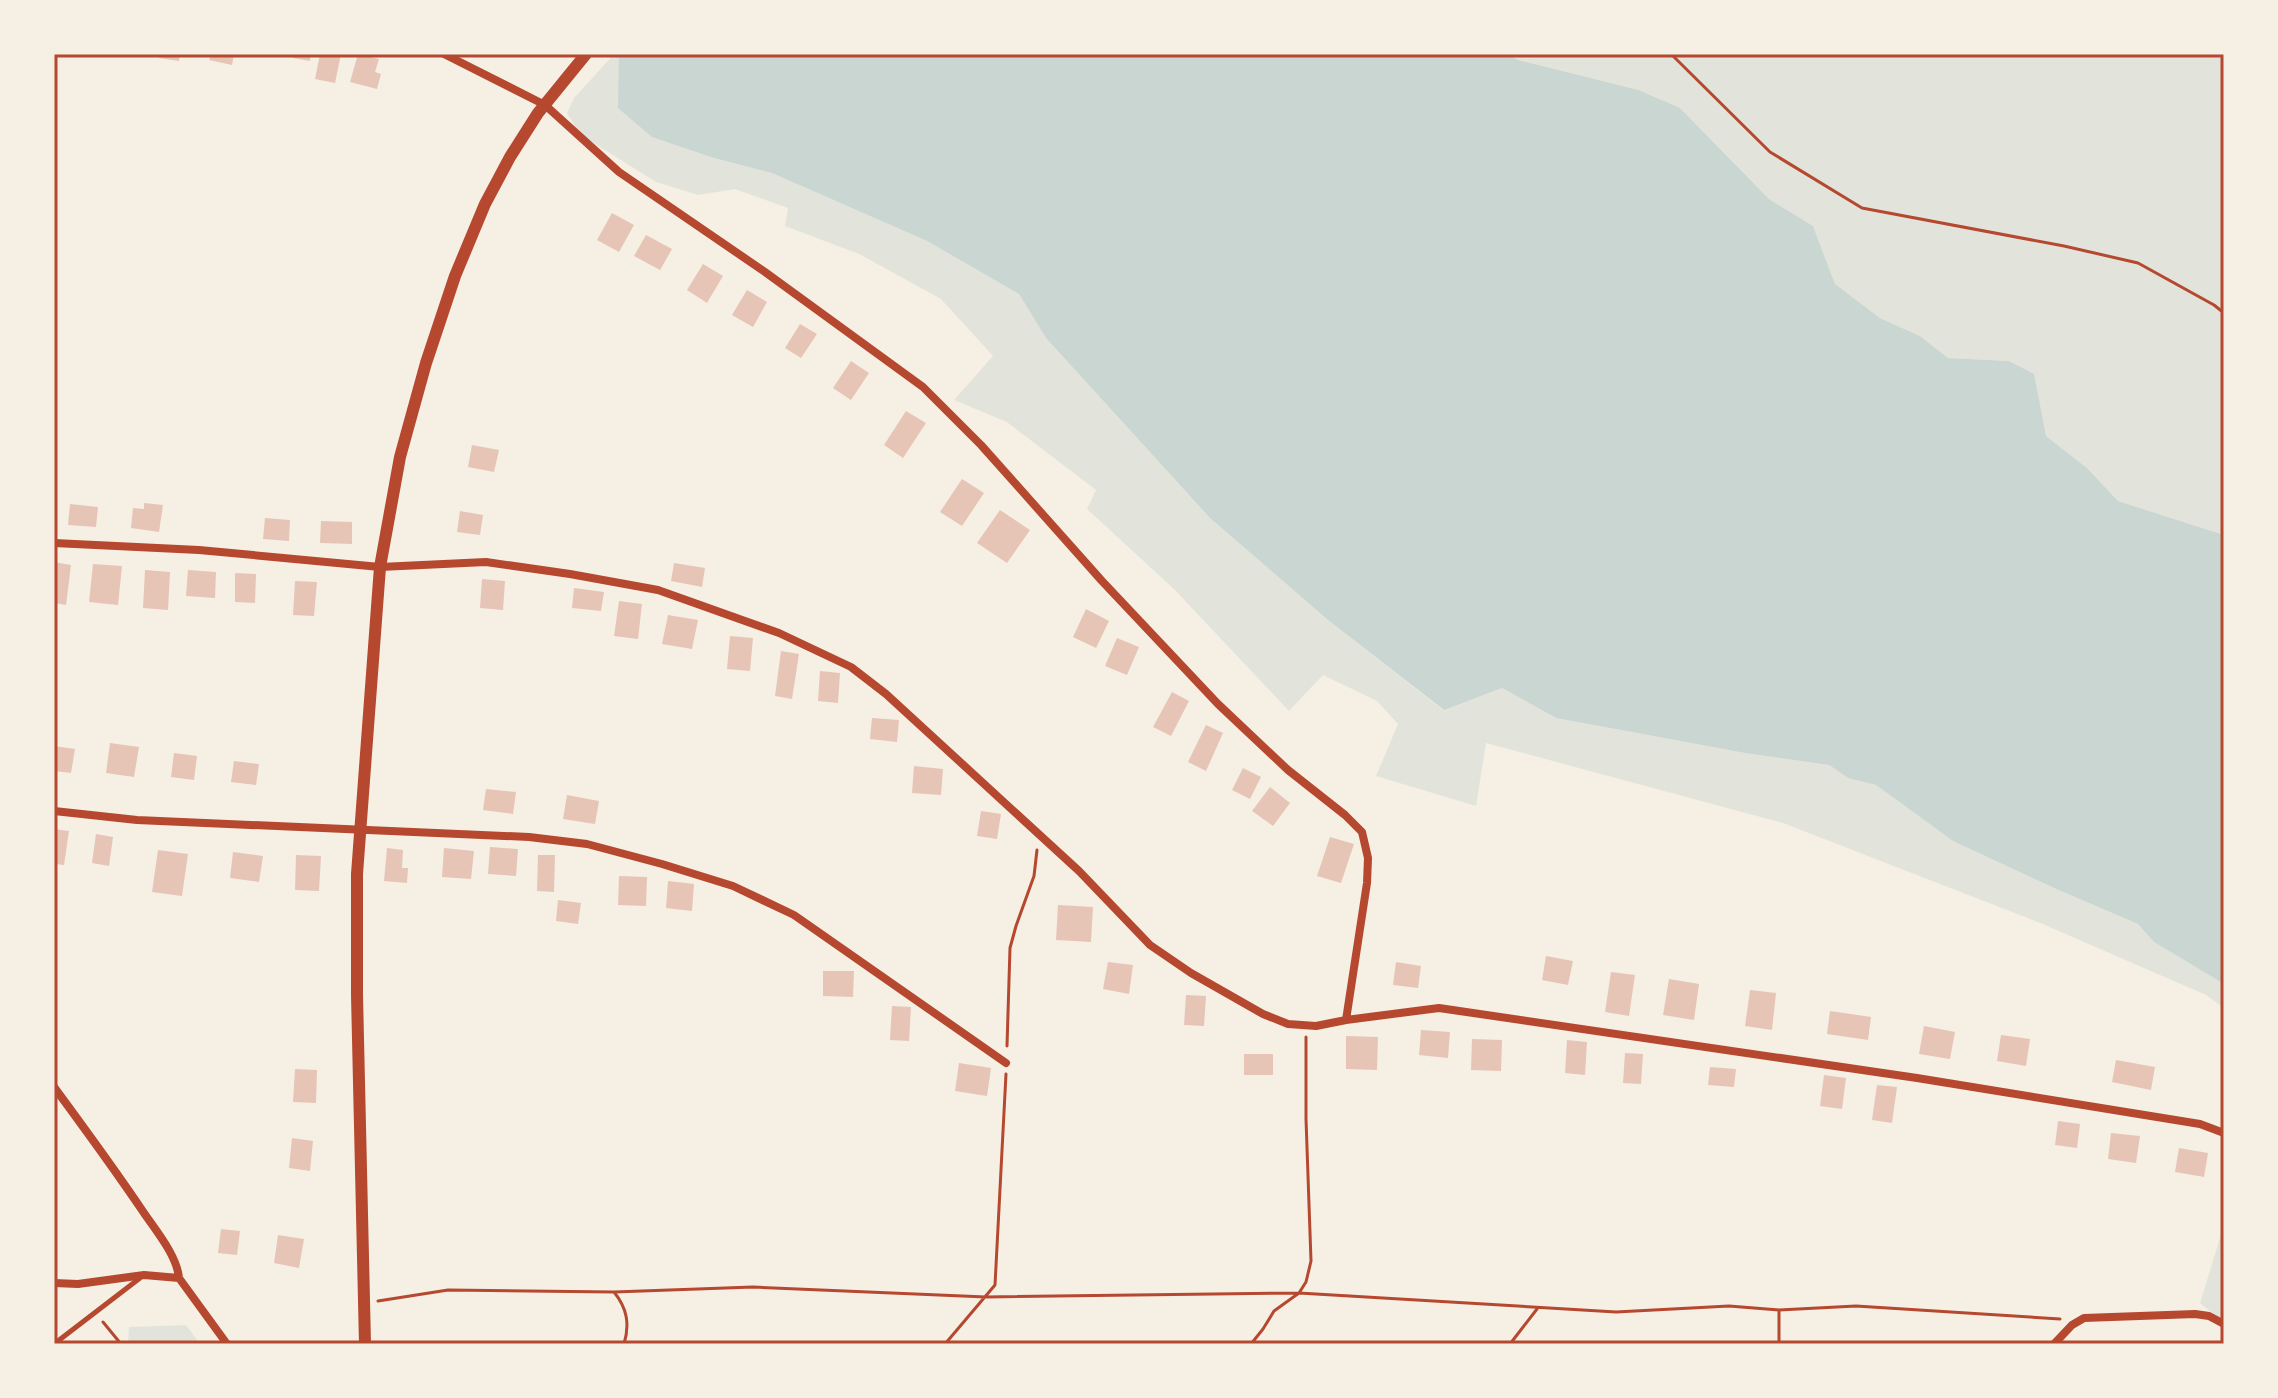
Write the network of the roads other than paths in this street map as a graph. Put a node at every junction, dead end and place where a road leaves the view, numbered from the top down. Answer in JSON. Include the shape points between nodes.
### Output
{"nodes":[{"id":1,"x":444,"y":54,"type":"edge"},
{"id":2,"x":586,"y":54,"type":"edge"},
{"id":3,"x":545,"y":105,"type":"junction"},
{"id":4,"x":54,"y":543,"type":"edge"},
{"id":5,"x":380,"y":567,"type":"junction"},
{"id":6,"x":54,"y":811,"type":"edge"},
{"id":7,"x":359,"y":831,"type":"junction"},
{"id":8,"x":1346,"y":1020,"type":"junction"},
{"id":9,"x":1006,"y":1063,"type":"dead end"},
{"id":10,"x":54,"y":1087,"type":"edge"},
{"id":11,"x":2224,"y":1133,"type":"edge"},
{"id":12,"x":144,"y":1275,"type":"junction"},
{"id":13,"x":179,"y":1278,"type":"junction"},
{"id":14,"x":54,"y":1283,"type":"edge"},
{"id":15,"x":2224,"y":1324,"type":"edge"},
{"id":16,"x":363,"y":1341,"type":"edge"},
{"id":17,"x":54,"y":1344,"type":"edge"},
{"id":18,"x":227,"y":1344,"type":"edge"},
{"id":19,"x":2054,"y":1344,"type":"edge"}],
"edges":[{"from":1,"to":3,"type":"street"},
{"from":2,"to":3,"type":"street"},
{"from":3,"to":5,"type":"street","via":[[485,204],[455,276],[400,457]]},
{"from":3,"to":8,"type":"street","via":[[619,172],[923,387],[1218,704],[1362,832],[1367,883]]},
{"from":4,"to":5,"type":"street"},
{"from":5,"to":7,"type":"street"},
{"from":5,"to":8,"type":"street","via":[[486,562],[570,574],[658,590],[779,633],[851,667],[886,694],[1079,871],[1150,945],[1191,973],[1288,1024]]},
{"from":6,"to":7,"type":"street"},
{"from":7,"to":9,"type":"street","via":[[587,844],[733,886],[794,915]]},
{"from":7,"to":16,"type":"street"},
{"from":8,"to":11,"type":"street","via":[[1439,1008],[1901,1075],[2200,1124]]},
{"from":10,"to":13,"type":"street","via":[[164,1244]]},
{"from":12,"to":13,"type":"street"},
{"from":12,"to":14,"type":"street"},
{"from":12,"to":17,"type":"lane"},
{"from":13,"to":18,"type":"street"},
{"from":15,"to":19,"type":"street","via":[[2195,1314],[2084,1318]]}]}
